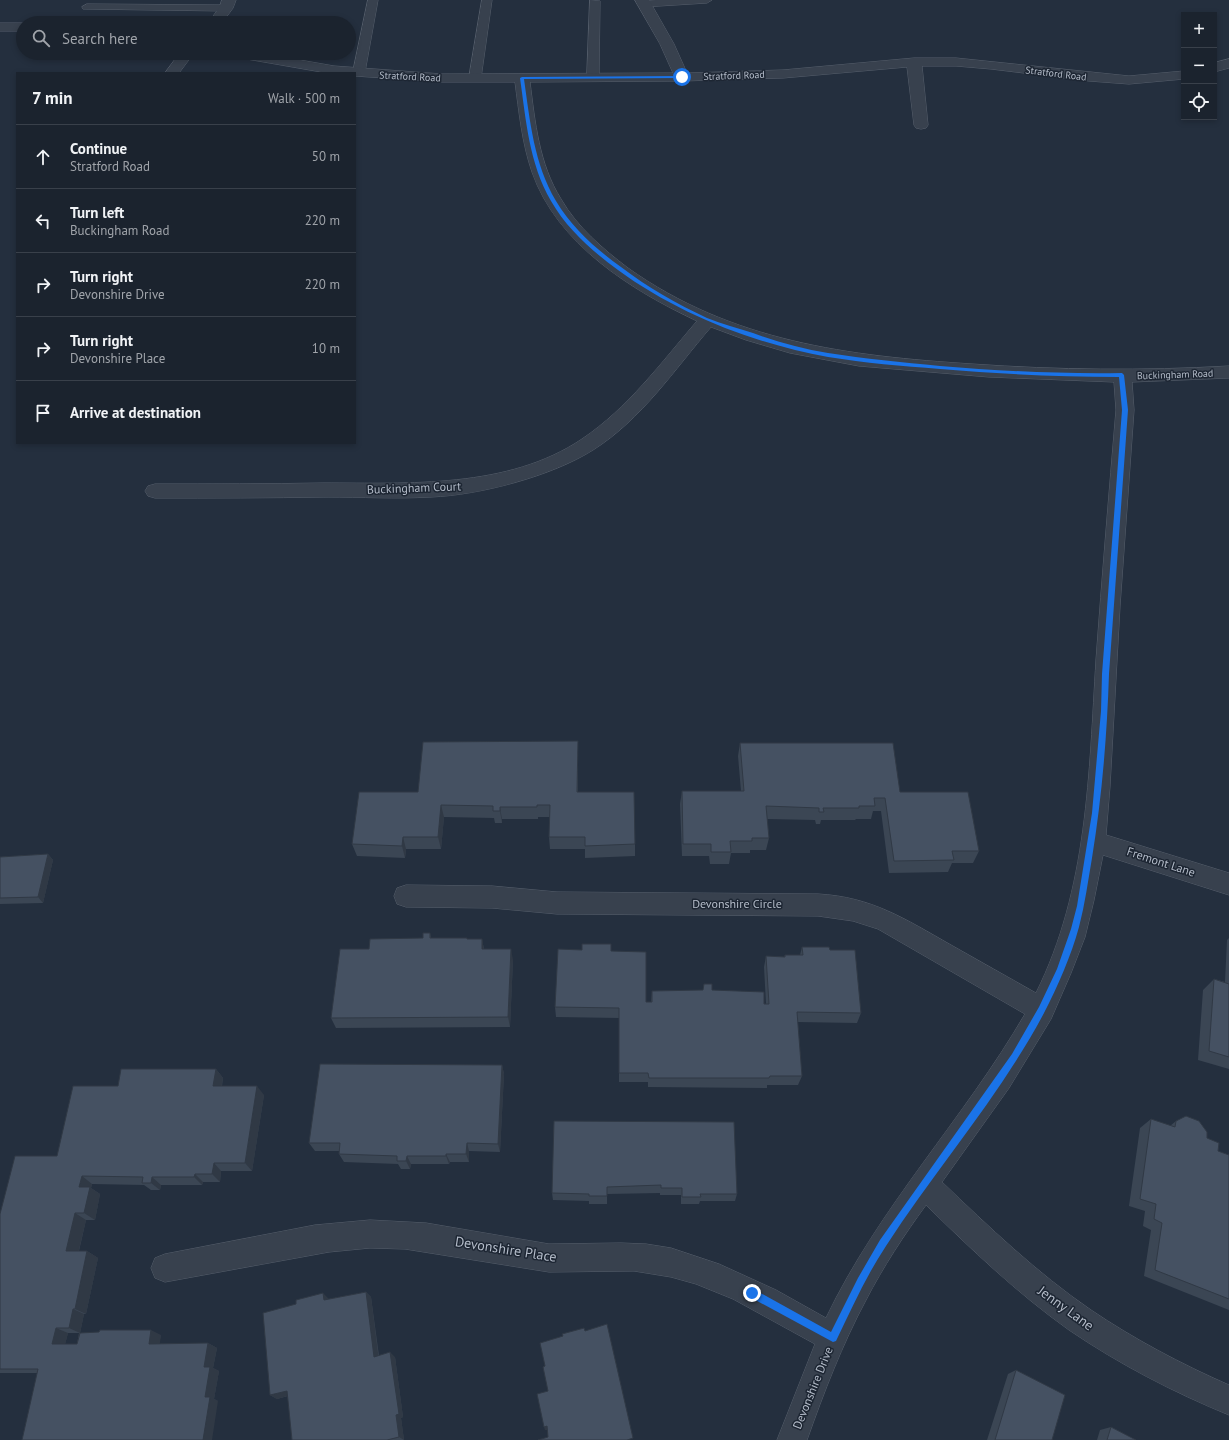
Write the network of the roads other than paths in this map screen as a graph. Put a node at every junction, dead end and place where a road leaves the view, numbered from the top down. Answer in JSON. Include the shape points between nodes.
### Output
{"nodes":[{"id":1,"x":373,"y":0,"type":"edge"},
{"id":2,"x":487,"y":0,"type":"edge"},
{"id":3,"x":706,"y":0,"type":"edge"},
{"id":4,"x":595,"y":1,"type":"dead end"},
{"id":5,"x":643,"y":2,"type":"edge"},
{"id":6,"x":228,"y":4,"type":"edge"},
{"id":7,"x":87,"y":7,"type":"dead end"},
{"id":8,"x":220,"y":16,"type":"edge"},
{"id":9,"x":0,"y":27,"type":"edge"},
{"id":10,"x":16,"y":27,"type":"edge"},
{"id":11,"x":182,"y":60,"type":"edge"},
{"id":12,"x":274,"y":60,"type":"edge"},
{"id":13,"x":914,"y":62,"type":"junction"},
{"id":14,"x":1229,"y":63,"type":"edge"},
{"id":15,"x":1217,"y":67,"type":"edge"},
{"id":16,"x":173,"y":72,"type":"edge"},
{"id":17,"x":359,"y":72,"type":"junction"},
{"id":18,"x":1181,"y":75,"type":"edge"},
{"id":19,"x":682,"y":77,"type":"junction"},
{"id":20,"x":475,"y":78,"type":"junction"},
{"id":21,"x":522,"y":78,"type":"junction"},
{"id":22,"x":594,"y":78,"type":"junction"},
{"id":23,"x":921,"y":125,"type":"dead end"},
{"id":24,"x":707,"y":320,"type":"junction"},
{"id":25,"x":1229,"y":372,"type":"edge"},
{"id":26,"x":1122,"y":375,"type":"junction"},
{"id":27,"x":155,"y":491,"type":"dead end"},
{"id":28,"x":1092,"y":841,"type":"junction"},
{"id":29,"x":1229,"y":884,"type":"edge"},
{"id":30,"x":406,"y":896,"type":"dead end"},
{"id":31,"x":1042,"y":1010,"type":"junction"},
{"id":32,"x":924,"y":1184,"type":"junction"},
{"id":33,"x":165,"y":1268,"type":"dead end"},
{"id":34,"x":833,"y":1338,"type":"junction"},
{"id":35,"x":1229,"y":1400,"type":"edge"},
{"id":36,"x":792,"y":1440,"type":"edge"}],
"edges":[{"from":1,"to":17,"type":"lane"},
{"from":2,"to":20,"type":"lane"},
{"from":3,"to":5,"type":"lane"},
{"from":4,"to":22,"type":"lane"},
{"from":5,"to":19,"type":"street"},
{"from":6,"to":7,"type":"lane"},
{"from":6,"to":8,"type":"street"},
{"from":9,"to":10,"type":"street"},
{"from":11,"to":16,"type":"street"},
{"from":12,"to":17,"type":"street","name":"Stratford Road"},
{"from":13,"to":18,"type":"street","name":"Stratford Road","via":[[991,64],[1129,80]]},
{"from":13,"to":19,"type":"street","name":"Stratford Road","via":[[790,73]]},
{"from":13,"to":23,"type":"street"},
{"from":14,"to":15,"type":"street"},
{"from":17,"to":20,"type":"street","name":"Stratford Road","via":[[434,78]]},
{"from":19,"to":22,"type":"street","name":"Stratford Road"},
{"from":20,"to":21,"type":"street","name":"Stratford Road"},
{"from":21,"to":22,"type":"street","name":"Stratford Road"},
{"from":21,"to":24,"type":"street","name":"Buckingham Road","via":[[532,149],[540,174],[572,227],[599,253],[636,281]]},
{"from":24,"to":26,"type":"street","name":"Buckingham Road","via":[[776,343],[834,356],[886,363],[1061,376]]},
{"from":24,"to":27,"type":"street","name":"Buckingham Court","via":[[630,411],[599,437],[562,459],[522,475],[478,485],[432,490]]},
{"from":25,"to":26,"type":"street","name":"Buckingham Road"},
{"from":26,"to":28,"type":"street","name":"Devonshire Drive","via":[[1125,410],[1103,726]]},
{"from":28,"to":29,"type":"street","name":"Fremont Lane"},
{"from":28,"to":31,"type":"street","name":"Devonshire Drive","via":[[1075,929]]},
{"from":30,"to":31,"type":"street","name":"Devonshire Circle","via":[[492,897],[557,903],[839,907],[887,921]]},
{"from":31,"to":32,"type":"street","name":"Devonshire Drive","via":[[1005,1071]]},
{"from":32,"to":34,"type":"street","name":"Devonshire Drive","via":[[883,1243]]},
{"from":32,"to":35,"type":"street","name":"Jenny Lane","via":[[1020,1273],[1066,1310],[1135,1353]]},
{"from":33,"to":34,"type":"street","name":"Devonshire Place","via":[[324,1238],[369,1234],[441,1239],[549,1258],[647,1258],[701,1272],[734,1285],[772,1303]]},
{"from":34,"to":36,"type":"street","name":"Devonshire Drive"}]}
